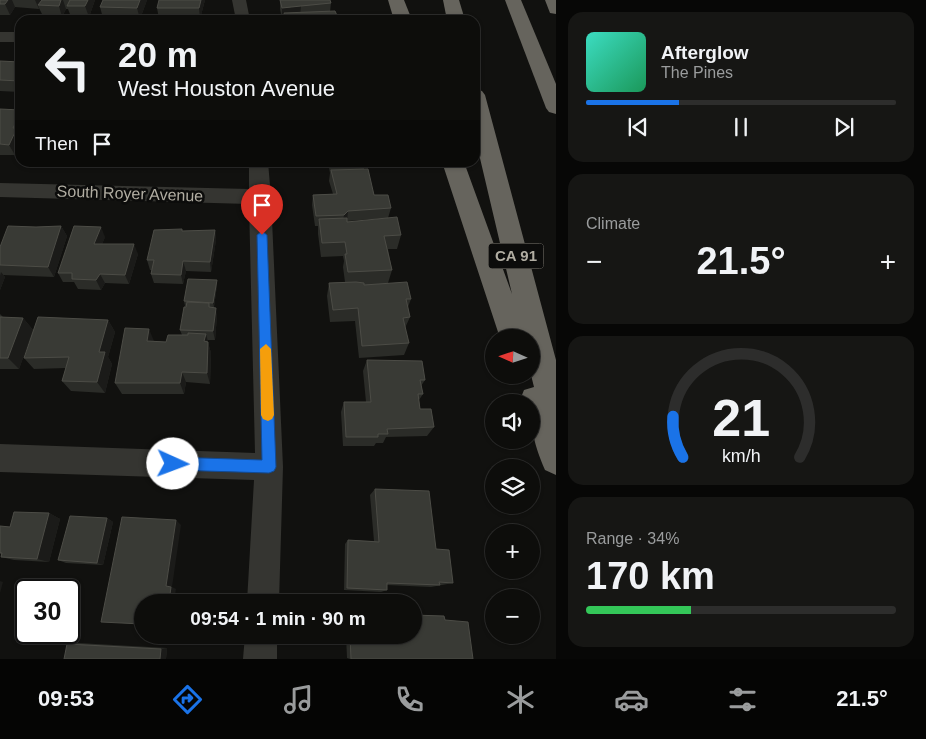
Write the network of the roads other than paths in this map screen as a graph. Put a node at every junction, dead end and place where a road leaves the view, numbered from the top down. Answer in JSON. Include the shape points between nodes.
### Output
{"nodes":[{"id":1,"x":238,"y":0,"type":"edge"},
{"id":2,"x":396,"y":0,"type":"edge"},
{"id":3,"x":451,"y":0,"type":"edge"},
{"id":4,"x":513,"y":0,"type":"edge"},
{"id":5,"x":553,"y":0,"type":"edge"},
{"id":6,"x":556,"y":9,"type":"edge"},
{"id":7,"x":242,"y":15,"type":"edge"},
{"id":8,"x":401,"y":15,"type":"edge"},
{"id":9,"x":455,"y":15,"type":"edge"},
{"id":10,"x":0,"y":37,"type":"edge"},
{"id":11,"x":15,"y":37,"type":"edge"},
{"id":12,"x":556,"y":108,"type":"edge"},
{"id":13,"x":480,"y":115,"type":"edge"},
{"id":14,"x":258,"y":167,"type":"edge"},
{"id":15,"x":455,"y":167,"type":"edge"},
{"id":16,"x":0,"y":190,"type":"edge"},
{"id":17,"x":261,"y":197,"type":"junction"},
{"id":18,"x":511,"y":329,"type":"edge"},
{"id":19,"x":530,"y":384,"type":"edge"},
{"id":20,"x":556,"y":417,"type":"edge"},
{"id":21,"x":0,"y":458,"type":"edge"},
{"id":22,"x":556,"y":459,"type":"edge"},
{"id":23,"x":269,"y":467,"type":"junction"},
{"id":24,"x":263,"y":594,"type":"edge"},
{"id":25,"x":261,"y":644,"type":"edge"},
{"id":26,"x":260,"y":659,"type":"edge"}],
"edges":[{"from":1,"to":7,"type":"street"},
{"from":2,"to":8,"type":"highway"},
{"from":3,"to":9,"type":"highway"},
{"from":4,"to":12,"type":"highway"},
{"from":5,"to":6,"type":"highway"},
{"from":10,"to":11,"type":"street"},
{"from":13,"to":20,"type":"highway","number":"CA 91"},
{"from":14,"to":17,"type":"street"},
{"from":15,"to":18,"type":"highway"},
{"from":16,"to":17,"type":"street","name":"South Royer Avenue"},
{"from":17,"to":23,"type":"street"},
{"from":19,"to":22,"type":"highway"},
{"from":21,"to":23,"type":"street"},
{"from":23,"to":24,"type":"street"},
{"from":25,"to":26,"type":"street"}]}
